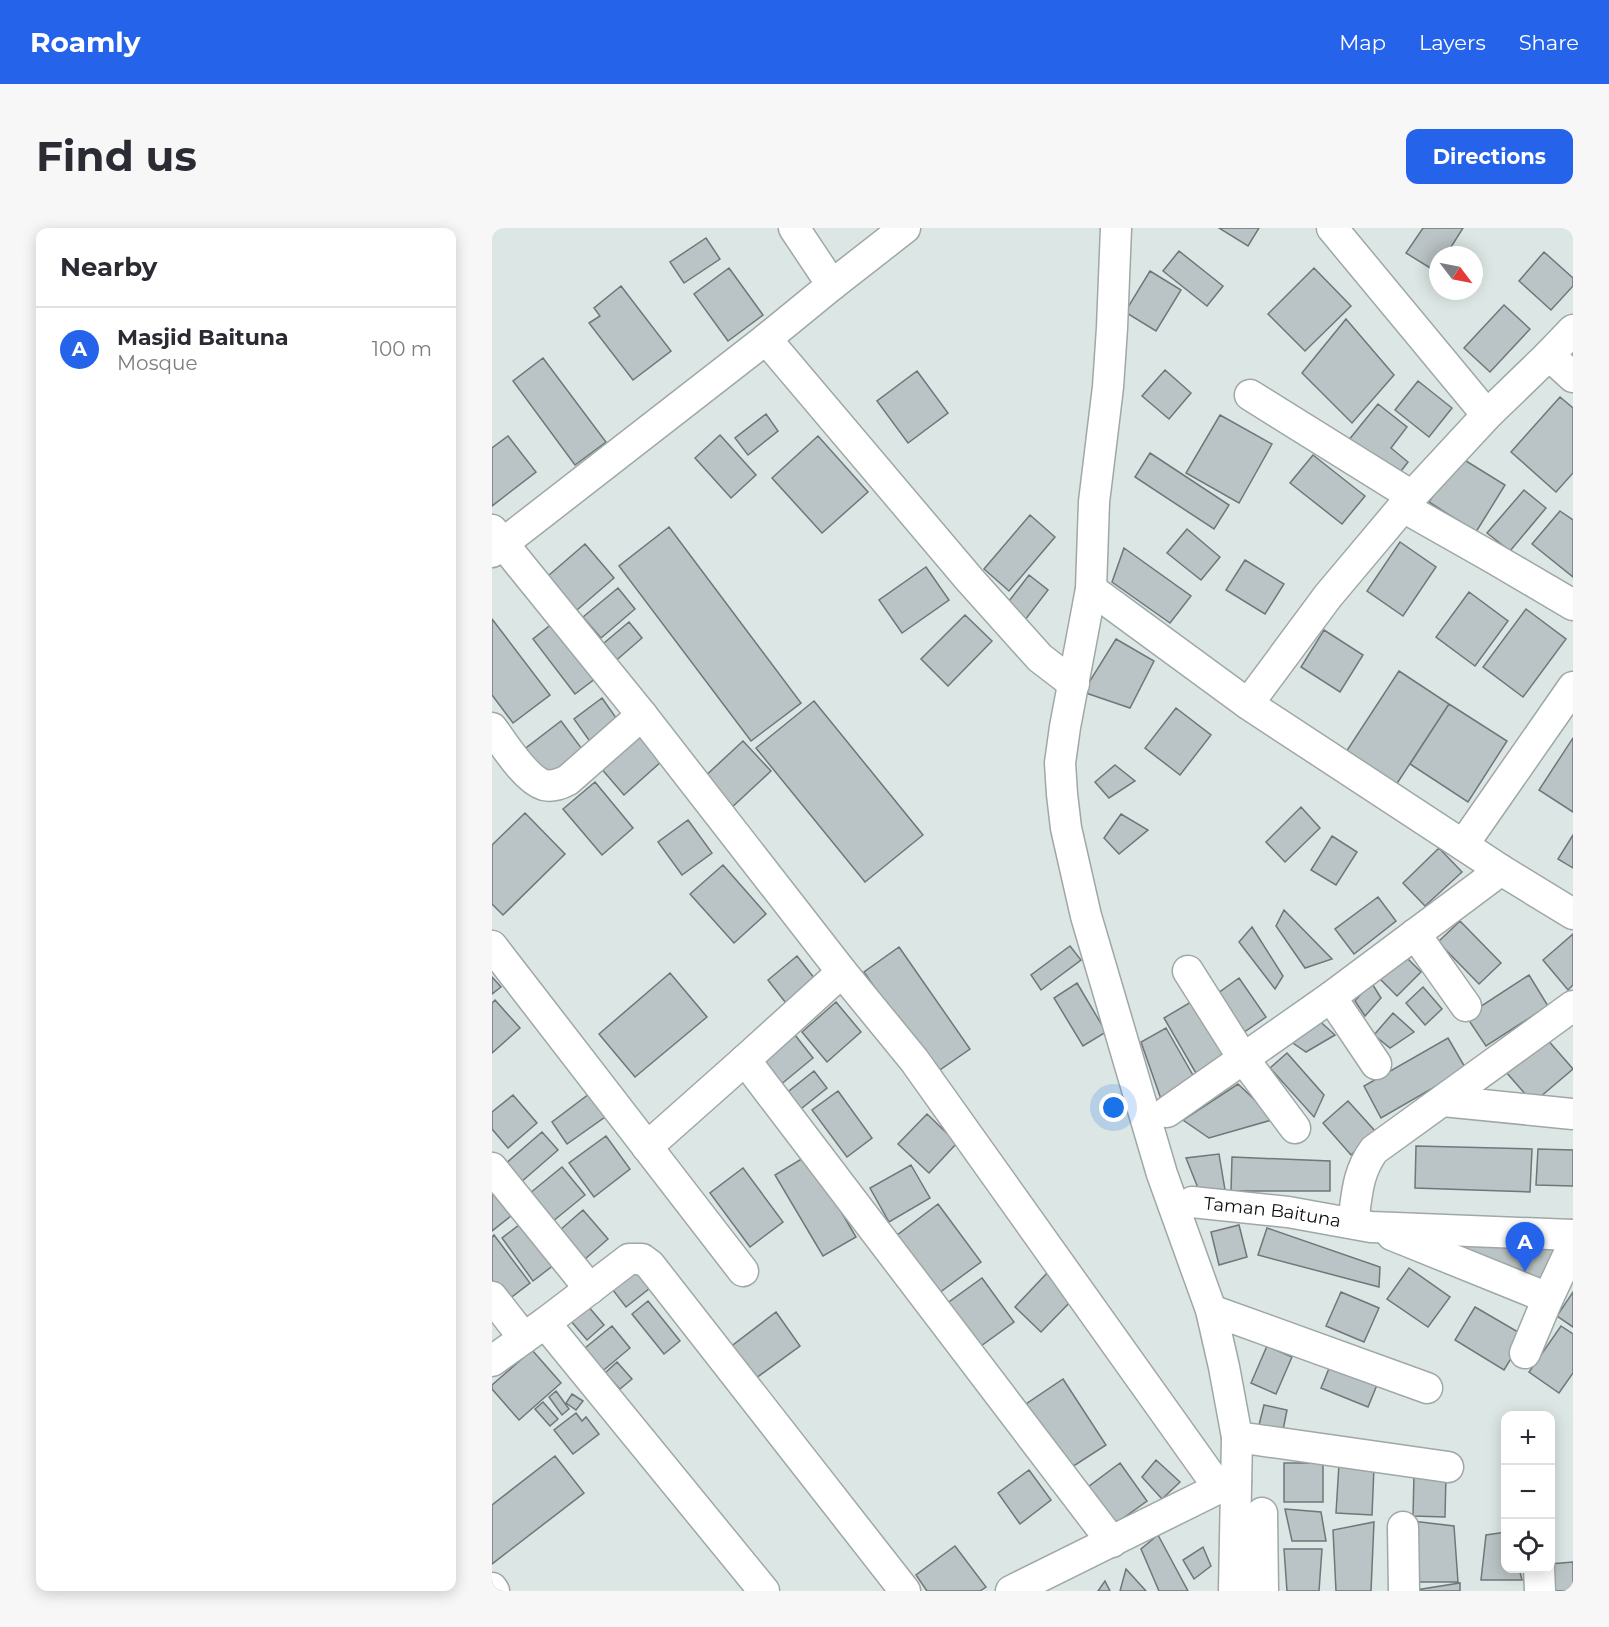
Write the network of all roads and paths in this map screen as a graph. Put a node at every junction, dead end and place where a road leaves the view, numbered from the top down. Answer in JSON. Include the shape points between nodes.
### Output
{"nodes":[{"id":1,"x":794,"y":228,"type":"edge"},
{"id":2,"x":905,"y":228,"type":"edge"},
{"id":3,"x":1116,"y":228,"type":"edge"},
{"id":4,"x":1332,"y":228,"type":"edge"},
{"id":5,"x":832,"y":285,"type":"junction"},
{"id":6,"x":1573,"y":330,"type":"edge"},
{"id":7,"x":766,"y":339,"type":"junction"},
{"id":8,"x":1549,"y":355,"type":"junction"},
{"id":9,"x":1573,"y":377,"type":"edge"},
{"id":10,"x":1250,"y":395,"type":"dead end"},
{"id":11,"x":1487,"y":415,"type":"junction"},
{"id":12,"x":1408,"y":502,"type":"junction"},
{"id":13,"x":496,"y":542,"type":"edge"},
{"id":14,"x":1091,"y":589,"type":"junction"},
{"id":15,"x":1573,"y":605,"type":"edge"},
{"id":16,"x":1074,"y":684,"type":"junction"},
{"id":17,"x":1573,"y":687,"type":"edge"},
{"id":18,"x":1248,"y":704,"type":"junction"},
{"id":19,"x":642,"y":715,"type":"junction"},
{"id":20,"x":492,"y":728,"type":"edge"},
{"id":21,"x":1463,"y":845,"type":"junction"},
{"id":22,"x":1501,"y":870,"type":"junction"},
{"id":23,"x":1573,"y":914,"type":"edge"},
{"id":24,"x":1415,"y":934,"type":"junction"},
{"id":25,"x":492,"y":946,"type":"edge"},
{"id":26,"x":1188,"y":970,"type":"dead end"},
{"id":27,"x":842,"y":972,"type":"junction"},
{"id":28,"x":1331,"y":997,"type":"junction"},
{"id":29,"x":1466,"y":1006,"type":"dead end"},
{"id":30,"x":1573,"y":1006,"type":"edge"},
{"id":31,"x":1243,"y":1058,"type":"junction"},
{"id":32,"x":745,"y":1060,"type":"junction"},
{"id":33,"x":1376,"y":1064,"type":"dead end"},
{"id":34,"x":1443,"y":1101,"type":"junction"},
{"id":35,"x":1167,"y":1112,"type":"dead end"},
{"id":36,"x":1573,"y":1114,"type":"edge"},
{"id":37,"x":1295,"y":1128,"type":"dead end"},
{"id":38,"x":647,"y":1147,"type":"junction"},
{"id":39,"x":492,"y":1168,"type":"edge"},
{"id":40,"x":1192,"y":1202,"type":"dead end"},
{"id":41,"x":1362,"y":1225,"type":"junction"},
{"id":42,"x":1573,"y":1235,"type":"edge"},
{"id":43,"x":1573,"y":1245,"type":"edge"},
{"id":44,"x":743,"y":1272,"type":"dead end"},
{"id":45,"x":590,"y":1289,"type":"junction"},
{"id":46,"x":492,"y":1297,"type":"edge"},
{"id":47,"x":1548,"y":1298,"type":"junction"},
{"id":48,"x":1211,"y":1310,"type":"junction"},
{"id":49,"x":534,"y":1330,"type":"junction"},
{"id":50,"x":1525,"y":1353,"type":"dead end"},
{"id":51,"x":492,"y":1361,"type":"edge"},
{"id":52,"x":1427,"y":1388,"type":"dead end"},
{"id":53,"x":1237,"y":1437,"type":"junction"},
{"id":54,"x":1448,"y":1467,"type":"dead end"},
{"id":55,"x":1227,"y":1485,"type":"junction"},
{"id":56,"x":1262,"y":1513,"type":"dead end"},
{"id":57,"x":1403,"y":1527,"type":"dead end"},
{"id":58,"x":1112,"y":1542,"type":"junction"},
{"id":59,"x":1539,"y":1573,"type":"edge"},
{"id":60,"x":764,"y":1591,"type":"edge"},
{"id":61,"x":905,"y":1591,"type":"edge"},
{"id":62,"x":1011,"y":1591,"type":"edge"},
{"id":63,"x":1234,"y":1591,"type":"edge"},
{"id":64,"x":1263,"y":1591,"type":"edge"},
{"id":65,"x":1404,"y":1591,"type":"edge"},
{"id":66,"x":1540,"y":1591,"type":"edge"}],
"edges":[{"from":1,"to":5,"type":"street"},
{"from":2,"to":5,"type":"street"},
{"from":3,"to":14,"type":"street","via":[[1108,387],[1094,502]]},
{"from":4,"to":11,"type":"street"},
{"from":5,"to":7,"type":"street"},
{"from":6,"to":8,"type":"street"},
{"from":7,"to":13,"type":"street"},
{"from":7,"to":16,"type":"street","via":[[970,580],[1040,658]]},
{"from":8,"to":9,"type":"street"},
{"from":8,"to":11,"type":"street"},
{"from":10,"to":12,"type":"street"},
{"from":11,"to":12,"type":"street"},
{"from":12,"to":15,"type":"street"},
{"from":12,"to":18,"type":"street","via":[[1328,596]]},
{"from":13,"to":19,"type":"street"},
{"from":14,"to":16,"type":"street"},
{"from":14,"to":18,"type":"street"},
{"from":16,"to":48,"type":"street","via":[[1060,763],[1068,839],[1086,916],[1162,1174]]},
{"from":17,"to":21,"type":"street"},
{"from":18,"to":21,"type":"street"},
{"from":19,"to":20,"type":"street","via":[[568,780],[557,785],[536,781]]},
{"from":19,"to":27,"type":"street"},
{"from":21,"to":22,"type":"street"},
{"from":22,"to":23,"type":"street"},
{"from":22,"to":24,"type":"street"},
{"from":24,"to":28,"type":"street"},
{"from":24,"to":29,"type":"street"},
{"from":25,"to":38,"type":"street"},
{"from":26,"to":31,"type":"street"},
{"from":27,"to":32,"type":"street"},
{"from":27,"to":55,"type":"street","via":[[914,1060]]},
{"from":28,"to":31,"type":"street"},
{"from":28,"to":33,"type":"street"},
{"from":30,"to":34,"type":"street","name":"Taman Baituna"},
{"from":31,"to":35,"type":"street"},
{"from":31,"to":37,"type":"street"},
{"from":32,"to":38,"type":"street"},
{"from":32,"to":58,"type":"street"},
{"from":34,"to":36,"type":"street"},
{"from":34,"to":41,"type":"street","name":"Taman Baituna","via":[[1374,1150],[1366,1161],[1360,1175]]},
{"from":38,"to":44,"type":"street"},
{"from":39,"to":45,"type":"street"},
{"from":40,"to":41,"type":"street","name":"Taman Baituna"},
{"from":41,"to":42,"type":"street","name":"Taman Baituna"},
{"from":41,"to":47,"type":"street","name":"Taman Baituna"},
{"from":43,"to":47,"type":"street"},
{"from":45,"to":49,"type":"street"},
{"from":45,"to":61,"type":"street","via":[[629,1259],[642,1259],[650,1265]]},
{"from":46,"to":49,"type":"street"},
{"from":47,"to":50,"type":"street"},
{"from":48,"to":52,"type":"street"},
{"from":48,"to":53,"type":"street"},
{"from":49,"to":51,"type":"street"},
{"from":49,"to":60,"type":"street"},
{"from":53,"to":54,"type":"street"},
{"from":53,"to":55,"type":"street"},
{"from":55,"to":58,"type":"street"},
{"from":55,"to":63,"type":"street"},
{"from":56,"to":64,"type":"street"},
{"from":57,"to":65,"type":"street"},
{"from":58,"to":62,"type":"street"},
{"from":59,"to":66,"type":"street"}]}
